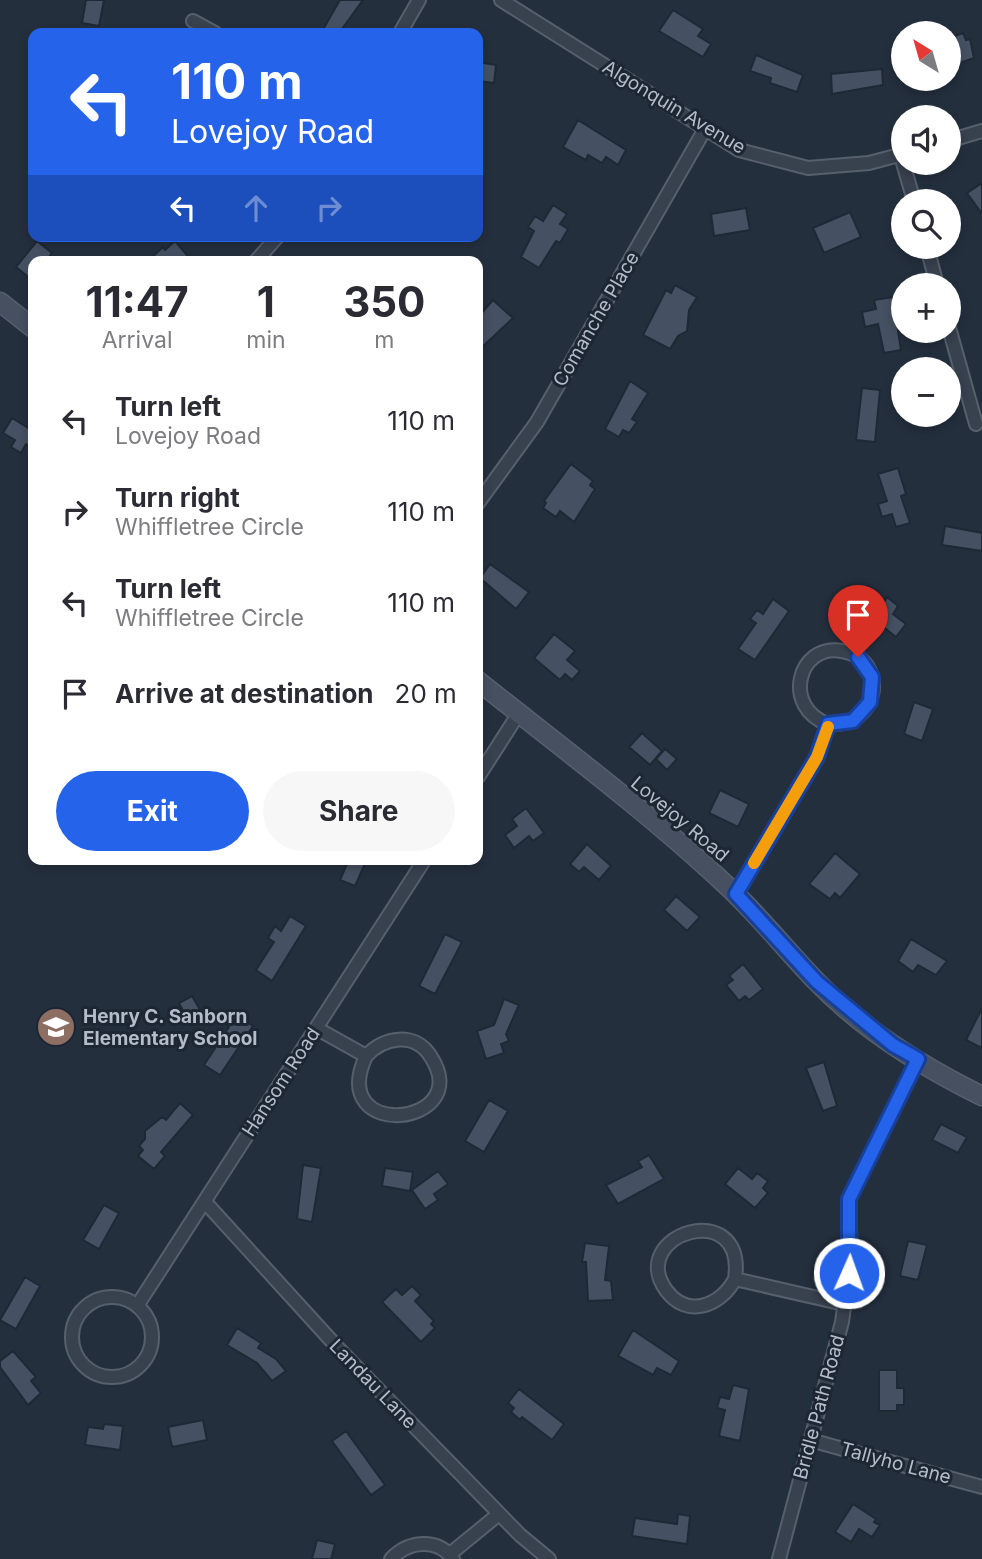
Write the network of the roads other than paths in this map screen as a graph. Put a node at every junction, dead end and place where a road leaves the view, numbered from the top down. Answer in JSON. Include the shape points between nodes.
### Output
{"nodes":[{"id":1,"x":419,"y":0,"type":"edge"},
{"id":2,"x":501,"y":0,"type":"edge"},
{"id":3,"x":193,"y":20,"type":"dead end"},
{"id":4,"x":207,"y":28,"type":"edge"},
{"id":5,"x":403,"y":28,"type":"edge"},
{"id":6,"x":705,"y":129,"type":"junction"},
{"id":7,"x":982,"y":131,"type":"edge"},
{"id":8,"x":961,"y":137,"type":"edge"},
{"id":9,"x":891,"y":160,"type":"edge"},
{"id":10,"x":273,"y":242,"type":"edge"},
{"id":11,"x":260,"y":256,"type":"edge"},
{"id":12,"x":0,"y":302,"type":"edge"},
{"id":13,"x":28,"y":324,"type":"edge"},
{"id":14,"x":953,"y":343,"type":"edge"},
{"id":15,"x":976,"y":424,"type":"dead end"},
{"id":16,"x":483,"y":496,"type":"edge"},
{"id":17,"x":483,"y":685,"type":"edge"},
{"id":18,"x":519,"y":713,"type":"junction"},
{"id":19,"x":828,"y":724,"type":"junction"},
{"id":20,"x":483,"y":769,"type":"edge"},
{"id":21,"x":421,"y":865,"type":"edge"},
{"id":22,"x":736,"y":894,"type":"junction"},
{"id":23,"x":316,"y":1028,"type":"junction"},
{"id":24,"x":366,"y":1056,"type":"junction"},
{"id":25,"x":918,"y":1059,"type":"junction"},
{"id":26,"x":982,"y":1096,"type":"edge"},
{"id":27,"x":205,"y":1202,"type":"junction"},
{"id":28,"x":735,"y":1279,"type":"junction"},
{"id":29,"x":844,"y":1304,"type":"junction"},
{"id":30,"x":138,"y":1306,"type":"junction"},
{"id":31,"x":810,"y":1440,"type":"junction"},
{"id":32,"x":982,"y":1487,"type":"edge"},
{"id":33,"x":499,"y":1514,"type":"junction"},
{"id":34,"x":452,"y":1557,"type":"edge"},
{"id":35,"x":391,"y":1559,"type":"edge"},
{"id":36,"x":549,"y":1559,"type":"edge"},
{"id":37,"x":779,"y":1559,"type":"edge"}],
"edges":[{"from":1,"to":5,"type":"street"},
{"from":2,"to":6,"type":"street","name":"Algonquin Avenue"},
{"from":3,"to":4,"type":"street"},
{"from":6,"to":9,"type":"street","name":"Algonquin Avenue","via":[[739,150],[808,168]]},
{"from":6,"to":16,"type":"street","name":"Comanche Place","via":[[537,422]]},
{"from":7,"to":8,"type":"street"},
{"from":10,"to":11,"type":"street"},
{"from":12,"to":13,"type":"main road"},
{"from":14,"to":15,"type":"street"},
{"from":17,"to":18,"type":"main road","name":"Lovejoy Road"},
{"from":18,"to":20,"type":"street"},
{"from":18,"to":22,"type":"main road","name":"Lovejoy Road"},
{"from":19,"to":19,"type":"street","via":[[845,724],[860,716],[873,694],[869,669],[858,657],[842,651],[813,659],[801,677],[799,692],[804,706],[814,718]]},
{"from":19,"to":22,"type":"street","via":[[817,757]]},
{"from":21,"to":23,"type":"street","name":"Hansom Road"},
{"from":22,"to":25,"type":"main road","name":"Lovejoy Road","via":[[817,982],[893,1045]]},
{"from":23,"to":24,"type":"street"},
{"from":23,"to":27,"type":"street","name":"Hansom Road"},
{"from":24,"to":24,"type":"street","via":[[386,1041],[398,1039],[421,1046],[436,1065],[438,1077],[430,1101],[408,1116],[382,1114],[363,1095],[361,1068]]},
{"from":25,"to":26,"type":"main road","name":"Lovejoy Road"},
{"from":25,"to":29,"type":"street","name":"Bridle Path Road","via":[[849,1199],[851,1257]]},
{"from":27,"to":30,"type":"street","name":"Hansom Road"},
{"from":27,"to":33,"type":"street","name":"Landau Lane"},
{"from":28,"to":28,"type":"street","via":[[734,1254],[718,1235],[706,1230],[680,1234],[663,1252],[660,1277],[665,1289],[684,1304],[709,1305],[720,1300]]},
{"from":28,"to":29,"type":"street"},
{"from":29,"to":31,"type":"street","name":"Bridle Path Road"},
{"from":30,"to":30,"type":"street","via":[[146,1315],[152,1341],[141,1364],[118,1376],[92,1372],[82,1363],[72,1339],[73,1326],[88,1304],[113,1297]]},
{"from":31,"to":32,"type":"street","name":"Tallyho Lane"},
{"from":31,"to":37,"type":"street","name":"Bridle Path Road"},
{"from":33,"to":34,"type":"street"},
{"from":33,"to":36,"type":"street","name":"Landau Lane"},
{"from":34,"to":35,"type":"street","via":[[427,1543],[402,1549]]}]}
